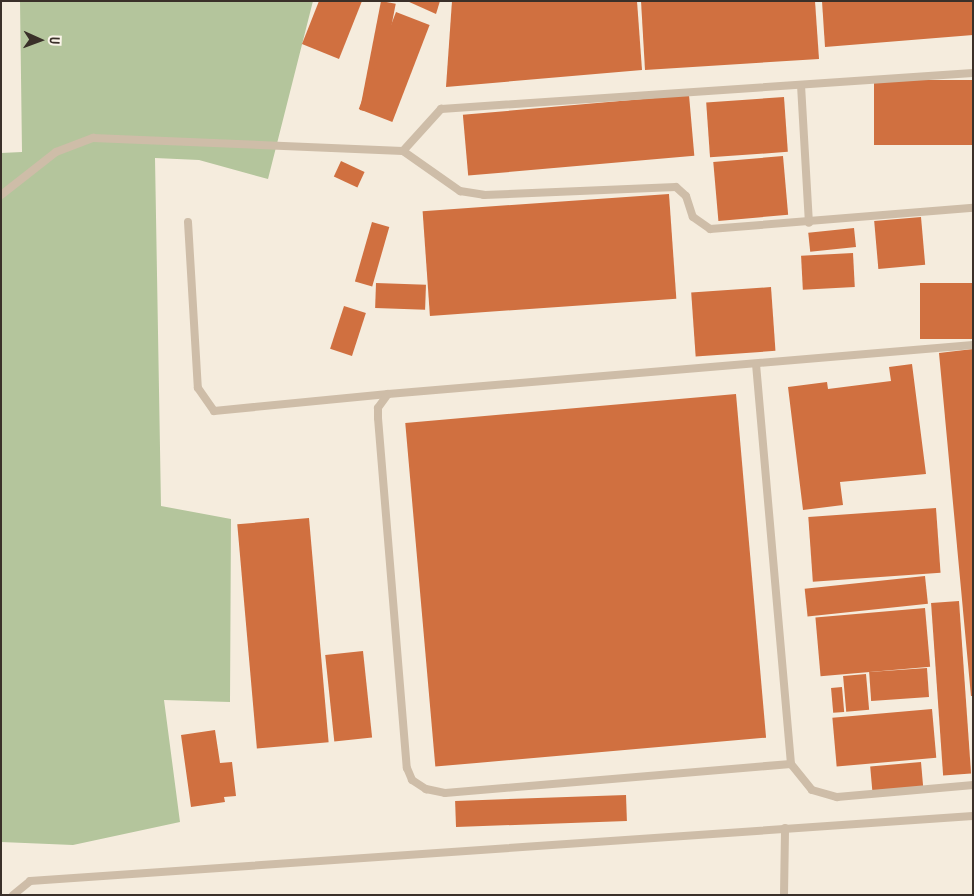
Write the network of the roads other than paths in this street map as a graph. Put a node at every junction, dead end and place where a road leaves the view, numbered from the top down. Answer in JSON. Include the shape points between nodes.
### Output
{"nodes":[{"id":1,"x":973,"y":73,"type":"edge"},
{"id":2,"x":801,"y":84,"type":"junction"},
{"id":3,"x":403,"y":151,"type":"junction"},
{"id":4,"x":1,"y":194,"type":"edge"},
{"id":5,"x":973,"y":208,"type":"edge"},
{"id":6,"x":188,"y":222,"type":"dead end"},
{"id":7,"x":809,"y":223,"type":"junction"},
{"id":8,"x":973,"y":345,"type":"edge"},
{"id":9,"x":756,"y":364,"type":"junction"},
{"id":10,"x":388,"y":394,"type":"junction"},
{"id":11,"x":791,"y":764,"type":"junction"},
{"id":12,"x":973,"y":785,"type":"edge"},
{"id":13,"x":973,"y":816,"type":"edge"},
{"id":14,"x":784,"y":828,"type":"junction"},
{"id":15,"x":13,"y":895,"type":"edge"},
{"id":16,"x":784,"y":895,"type":"edge"}],
"edges":[{"from":1,"to":2,"type":"lane"},
{"from":2,"to":3,"type":"lane","via":[[441,109]]},
{"from":2,"to":7,"type":"lane"},
{"from":3,"to":4,"type":"lane","via":[[93,138],[56,152]]},
{"from":3,"to":7,"type":"lane","via":[[460,191],[484,195],[676,187],[686,196],[693,217],[710,230]]},
{"from":5,"to":7,"type":"lane"},
{"from":6,"to":10,"type":"lane","via":[[198,388],[214,411]]},
{"from":8,"to":9,"type":"lane"},
{"from":9,"to":10,"type":"lane"},
{"from":9,"to":11,"type":"lane"},
{"from":10,"to":11,"type":"lane","via":[[378,408],[378,418],[412,780],[445,793]]},
{"from":11,"to":12,"type":"lane","via":[[812,790],[831,796]]},
{"from":13,"to":14,"type":"lane"},
{"from":14,"to":15,"type":"lane","via":[[30,881]]},
{"from":14,"to":16,"type":"lane"}]}
